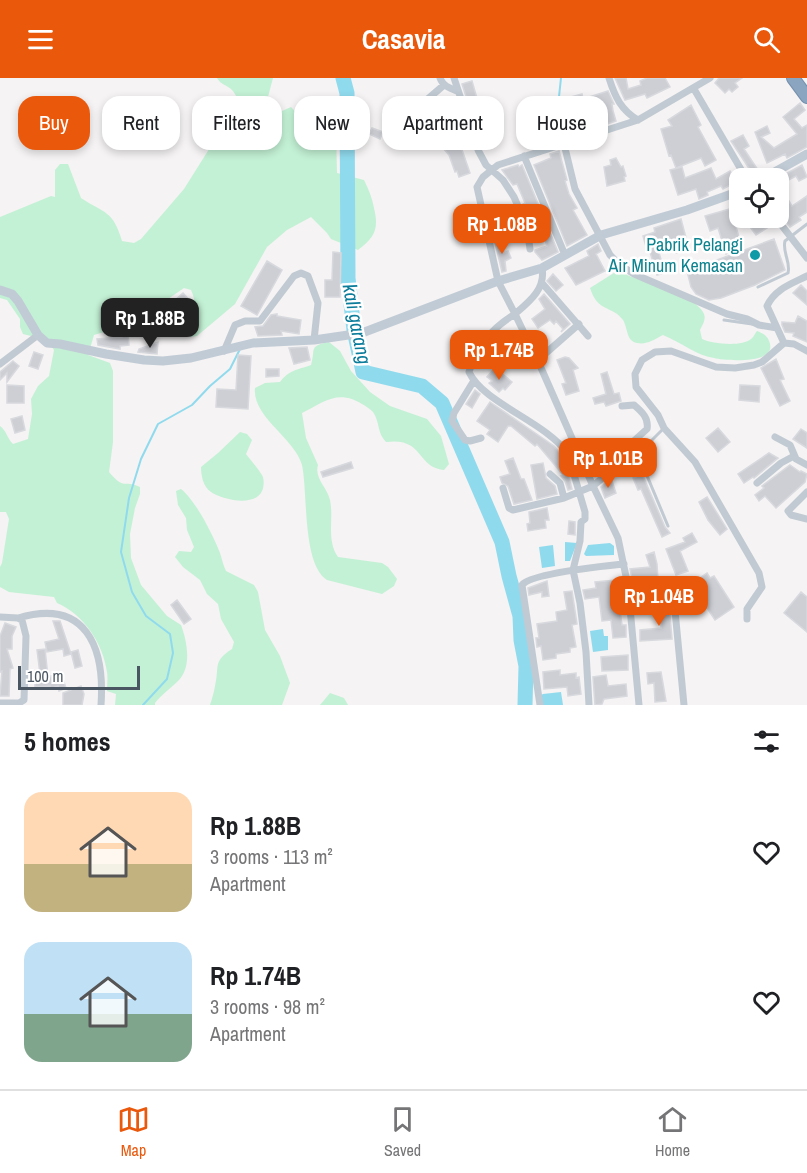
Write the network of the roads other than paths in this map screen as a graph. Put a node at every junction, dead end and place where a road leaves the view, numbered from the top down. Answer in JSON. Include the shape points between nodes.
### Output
{"nodes":[{"id":1,"x":453,"y":78,"type":"edge"},
{"id":2,"x":609,"y":78,"type":"edge"},
{"id":3,"x":710,"y":78,"type":"edge"},
{"id":4,"x":793,"y":78,"type":"edge"},
{"id":5,"x":442,"y":82,"type":"edge"},
{"id":6,"x":694,"y":89,"type":"junction"},
{"id":7,"x":457,"y":91,"type":"junction"},
{"id":8,"x":428,"y":96,"type":"edge"},
{"id":9,"x":807,"y":98,"type":"edge"},
{"id":10,"x":638,"y":120,"type":"junction"},
{"id":11,"x":608,"y":130,"type":"edge"},
{"id":12,"x":544,"y":150,"type":"edge"},
{"id":13,"x":565,"y":150,"type":"edge"},
{"id":14,"x":807,"y":154,"type":"edge"},
{"id":15,"x":524,"y":156,"type":"junction"},
{"id":16,"x":740,"y":168,"type":"edge"},
{"id":17,"x":782,"y":168,"type":"edge"},
{"id":18,"x":491,"y":169,"type":"junction"},
{"id":19,"x":729,"y":195,"type":"edge"},
{"id":20,"x":807,"y":224,"type":"edge"},
{"id":21,"x":785,"y":228,"type":"edge"},
{"id":22,"x":601,"y":235,"type":"junction"},
{"id":23,"x":791,"y":235,"type":"junction"},
{"id":24,"x":530,"y":249,"type":"dead end"},
{"id":25,"x":565,"y":255,"type":"junction"},
{"id":26,"x":807,"y":258,"type":"edge"},
{"id":27,"x":542,"y":268,"type":"junction"},
{"id":28,"x":807,"y":276,"type":"edge"},
{"id":29,"x":498,"y":281,"type":"junction"},
{"id":30,"x":542,"y":283,"type":"junction"},
{"id":31,"x":758,"y":287,"type":"dead end"},
{"id":32,"x":0,"y":290,"type":"edge"},
{"id":33,"x":515,"y":314,"type":"junction"},
{"id":34,"x":724,"y":321,"type":"dead end"},
{"id":35,"x":579,"y":324,"type":"junction"},
{"id":36,"x":759,"y":325,"type":"junction"},
{"id":37,"x":777,"y":328,"type":"junction"},
{"id":38,"x":38,"y":335,"type":"junction"},
{"id":39,"x":588,"y":336,"type":"dead end"},
{"id":40,"x":314,"y":338,"type":"junction"},
{"id":41,"x":784,"y":343,"type":"junction"},
{"id":42,"x":224,"y":351,"type":"junction"},
{"id":43,"x":807,"y":351,"type":"edge"},
{"id":44,"x":538,"y":360,"type":"junction"},
{"id":45,"x":0,"y":364,"type":"edge"},
{"id":46,"x":473,"y":382,"type":"junction"},
{"id":47,"x":622,"y":406,"type":"dead end"},
{"id":48,"x":664,"y":428,"type":"junction"},
{"id":49,"x":775,"y":437,"type":"dead end"},
{"id":50,"x":481,"y":438,"type":"dead end"},
{"id":51,"x":794,"y":456,"type":"junction"},
{"id":52,"x":807,"y":465,"type":"edge"},
{"id":53,"x":550,"y":474,"type":"dead end"},
{"id":54,"x":757,"y":483,"type":"dead end"},
{"id":55,"x":593,"y":486,"type":"junction"},
{"id":56,"x":503,"y":488,"type":"dead end"},
{"id":57,"x":807,"y":492,"type":"edge"},
{"id":58,"x":580,"y":493,"type":"junction"},
{"id":59,"x":564,"y":498,"type":"junction"},
{"id":60,"x":807,"y":519,"type":"edge"},
{"id":61,"x":668,"y":526,"type":"dead end"},
{"id":62,"x":624,"y":564,"type":"junction"},
{"id":63,"x":573,"y":570,"type":"junction"},
{"id":64,"x":629,"y":603,"type":"junction"},
{"id":65,"x":0,"y":616,"type":"edge"},
{"id":66,"x":18,"y":618,"type":"junction"},
{"id":67,"x":747,"y":619,"type":"dead end"},
{"id":68,"x":0,"y":703,"type":"edge"},
{"id":69,"x":22,"y":704,"type":"edge"},
{"id":70,"x":101,"y":705,"type":"edge"},
{"id":71,"x":540,"y":705,"type":"edge"},
{"id":72,"x":589,"y":705,"type":"edge"},
{"id":73,"x":639,"y":705,"type":"edge"},
{"id":74,"x":684,"y":705,"type":"edge"}],
"edges":[{"from":1,"to":7,"type":"street"},
{"from":2,"to":10,"type":"street","via":[[617,101]]},
{"from":3,"to":6,"type":"street"},
{"from":4,"to":9,"type":"highway"},
{"from":5,"to":7,"type":"street"},
{"from":5,"to":8,"type":"street"},
{"from":6,"to":10,"type":"street"},
{"from":6,"to":16,"type":"street"},
{"from":7,"to":18,"type":"street","via":[[474,140]]},
{"from":10,"to":11,"type":"street"},
{"from":12,"to":15,"type":"street"},
{"from":13,"to":22,"type":"street","via":[[575,189]]},
{"from":14,"to":17,"type":"street"},
{"from":15,"to":18,"type":"street"},
{"from":15,"to":25,"type":"street"},
{"from":18,"to":24,"type":"street","via":[[517,203],[527,226]]},
{"from":18,"to":29,"type":"street","via":[[477,187]]},
{"from":19,"to":22,"type":"street"},
{"from":20,"to":23,"type":"lane"},
{"from":21,"to":23,"type":"street"},
{"from":22,"to":25,"type":"street"},
{"from":22,"to":36,"type":"street","via":[[610,255],[634,274]]},
{"from":23,"to":26,"type":"street"},
{"from":23,"to":31,"type":"lane","via":[[783,245],[789,272]]},
{"from":25,"to":27,"type":"street"},
{"from":27,"to":29,"type":"street"},
{"from":27,"to":30,"type":"street"},
{"from":28,"to":37,"type":"street","via":[[783,287],[770,299],[767,306]]},
{"from":29,"to":33,"type":"street"},
{"from":29,"to":40,"type":"street","via":[[362,333]]},
{"from":30,"to":33,"type":"street"},
{"from":30,"to":35,"type":"street"},
{"from":32,"to":38,"type":"street","via":[[18,301]]},
{"from":33,"to":44,"type":"street"},
{"from":33,"to":46,"type":"street","via":[[493,330],[474,355],[469,372]]},
{"from":34,"to":36,"type":"lane"},
{"from":35,"to":39,"type":"street"},
{"from":35,"to":44,"type":"street"},
{"from":36,"to":37,"type":"street"},
{"from":37,"to":41,"type":"street"},
{"from":38,"to":42,"type":"street","via":[[47,343],[144,360],[192,358]]},
{"from":38,"to":45,"type":"street"},
{"from":40,"to":42,"type":"street","via":[[262,341]]},
{"from":40,"to":42,"type":"street","via":[[318,298],[308,276],[301,273],[294,276],[260,321],[235,325]]},
{"from":41,"to":43,"type":"street"},
{"from":41,"to":48,"type":"street","via":[[762,362],[735,368],[716,367],[671,351],[648,355],[637,368],[636,387]]},
{"from":44,"to":55,"type":"street"},
{"from":46,"to":50,"type":"street","via":[[452,421],[465,440]]},
{"from":46,"to":58,"type":"street","via":[[531,420],[564,448]]},
{"from":47,"to":55,"type":"street","via":[[634,405],[641,411],[647,418],[647,429],[627,448],[619,464]]},
{"from":48,"to":61,"type":"lane","via":[[638,454]]},
{"from":48,"to":67,"type":"street","via":[[695,462],[759,573],[762,587],[747,609]]},
{"from":49,"to":51,"type":"street","via":[[789,445]]},
{"from":51,"to":52,"type":"street"},
{"from":51,"to":54,"type":"street"},
{"from":53,"to":59,"type":"street","via":[[560,483]]},
{"from":55,"to":58,"type":"street"},
{"from":55,"to":62,"type":"street","via":[[618,538]]},
{"from":56,"to":59,"type":"street","via":[[513,510]]},
{"from":57,"to":60,"type":"street","via":[[788,510],[791,515]]},
{"from":58,"to":59,"type":"street"},
{"from":58,"to":63,"type":"street","via":[[585,519],[581,522]]},
{"from":62,"to":63,"type":"street"},
{"from":62,"to":64,"type":"street"},
{"from":63,"to":71,"type":"street","via":[[529,579],[522,585]]},
{"from":63,"to":72,"type":"street","via":[[586,652]]},
{"from":64,"to":73,"type":"street"},
{"from":64,"to":74,"type":"street","via":[[674,600]]},
{"from":65,"to":66,"type":"street"},
{"from":66,"to":69,"type":"street","via":[[24,624],[26,636]]},
{"from":66,"to":70,"type":"street","via":[[53,613],[71,618],[87,632],[100,665]]},
{"from":68,"to":69,"type":"street"}]}
